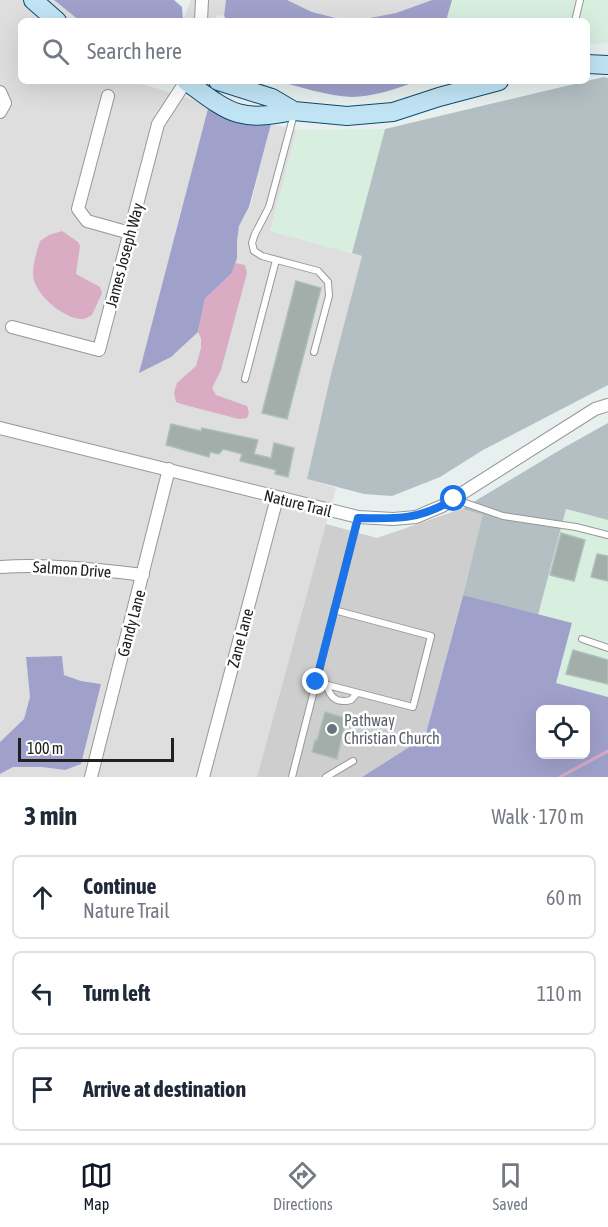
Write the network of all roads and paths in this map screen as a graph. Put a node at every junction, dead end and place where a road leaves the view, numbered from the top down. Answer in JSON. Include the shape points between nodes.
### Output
{"nodes":[{"id":1,"x":33,"y":0,"type":"edge"},
{"id":2,"x":202,"y":0,"type":"edge"},
{"id":3,"x":580,"y":0,"type":"edge"},
{"id":4,"x":54,"y":18,"type":"edge"},
{"id":5,"x":201,"y":18,"type":"edge"},
{"id":6,"x":576,"y":18,"type":"edge"},
{"id":7,"x":590,"y":64,"type":"edge"},
{"id":8,"x":608,"y":65,"type":"edge"},
{"id":9,"x":184,"y":84,"type":"edge"},
{"id":10,"x":190,"y":84,"type":"edge"},
{"id":11,"x":228,"y":84,"type":"edge"},
{"id":12,"x":488,"y":84,"type":"edge"},
{"id":13,"x":0,"y":92,"type":"edge"},
{"id":14,"x":108,"y":96,"type":"dead end"},
{"id":15,"x":294,"y":111,"type":"junction"},
{"id":16,"x":0,"y":112,"type":"edge"},
{"id":17,"x":130,"y":233,"type":"junction"},
{"id":18,"x":276,"y":260,"type":"junction"},
{"id":19,"x":12,"y":327,"type":"dead end"},
{"id":20,"x":314,"y":352,"type":"dead end"},
{"id":21,"x":245,"y":379,"type":"dead end"},
{"id":22,"x":608,"y":405,"type":"edge"},
{"id":23,"x":0,"y":429,"type":"edge"},
{"id":24,"x":169,"y":470,"type":"junction"},
{"id":25,"x":277,"y":498,"type":"junction"},
{"id":26,"x":454,"y":499,"type":"junction"},
{"id":27,"x":358,"y":518,"type":"junction"},
{"id":28,"x":608,"y":535,"type":"edge"},
{"id":29,"x":0,"y":567,"type":"edge"},
{"id":30,"x":143,"y":575,"type":"junction"},
{"id":31,"x":334,"y":610,"type":"junction"},
{"id":32,"x":582,"y":639,"type":"dead end"},
{"id":33,"x":608,"y":648,"type":"edge"},
{"id":34,"x":316,"y":682,"type":"junction"},
{"id":35,"x":326,"y":684,"type":"junction"},
{"id":36,"x":357,"y":693,"type":"junction"},
{"id":37,"x":354,"y":761,"type":"dead end"},
{"id":38,"x":91,"y":777,"type":"edge"},
{"id":39,"x":203,"y":777,"type":"edge"},
{"id":40,"x":292,"y":777,"type":"edge"},
{"id":41,"x":326,"y":777,"type":"edge"}],
"edges":[{"from":1,"to":4,"type":"street"},
{"from":2,"to":5,"type":"street"},
{"from":3,"to":6,"type":"lane"},
{"from":7,"to":8,"type":"street"},
{"from":9,"to":17,"type":"street","name":"James Joseph Way","via":[[158,124]]},
{"from":10,"to":15,"type":"street","via":[[244,116]]},
{"from":11,"to":15,"type":"street","via":[[272,98]]},
{"from":12,"to":15,"type":"street","via":[[393,112],[347,116]]},
{"from":13,"to":16,"type":"street","via":[[4,103]]},
{"from":14,"to":17,"type":"street","via":[[78,209],[87,221]]},
{"from":15,"to":18,"type":"lane","via":[[269,207],[252,243],[254,251]]},
{"from":17,"to":19,"type":"street","name":"James Joseph Way","via":[[99,350]]},
{"from":18,"to":20,"type":"lane","via":[[318,271],[328,282],[329,296]]},
{"from":18,"to":21,"type":"lane"},
{"from":22,"to":26,"type":"street","name":"Nature Trail","via":[[595,409]]},
{"from":23,"to":24,"type":"street","name":"Nature Trail"},
{"from":24,"to":25,"type":"street","name":"Nature Trail"},
{"from":24,"to":30,"type":"street","name":"Gandy Lane"},
{"from":25,"to":27,"type":"street","name":"Nature Trail"},
{"from":25,"to":39,"type":"street","name":"Zane Lane"},
{"from":26,"to":27,"type":"street","name":"Nature Trail","via":[[416,517]]},
{"from":26,"to":28,"type":"lane","via":[[503,516]]},
{"from":27,"to":31,"type":"lane"},
{"from":29,"to":30,"type":"street","name":"Salmon Drive","via":[[37,565]]},
{"from":30,"to":38,"type":"street","name":"Gandy Lane"},
{"from":31,"to":34,"type":"lane"},
{"from":31,"to":36,"type":"lane","via":[[431,636],[413,707]]},
{"from":32,"to":33,"type":"lane"},
{"from":34,"to":35,"type":"lane"},
{"from":34,"to":40,"type":"lane"},
{"from":35,"to":36,"type":"lane"},
{"from":35,"to":36,"type":"lane","via":[[329,694],[338,701],[351,700]]},
{"from":37,"to":41,"type":"lane"}]}
